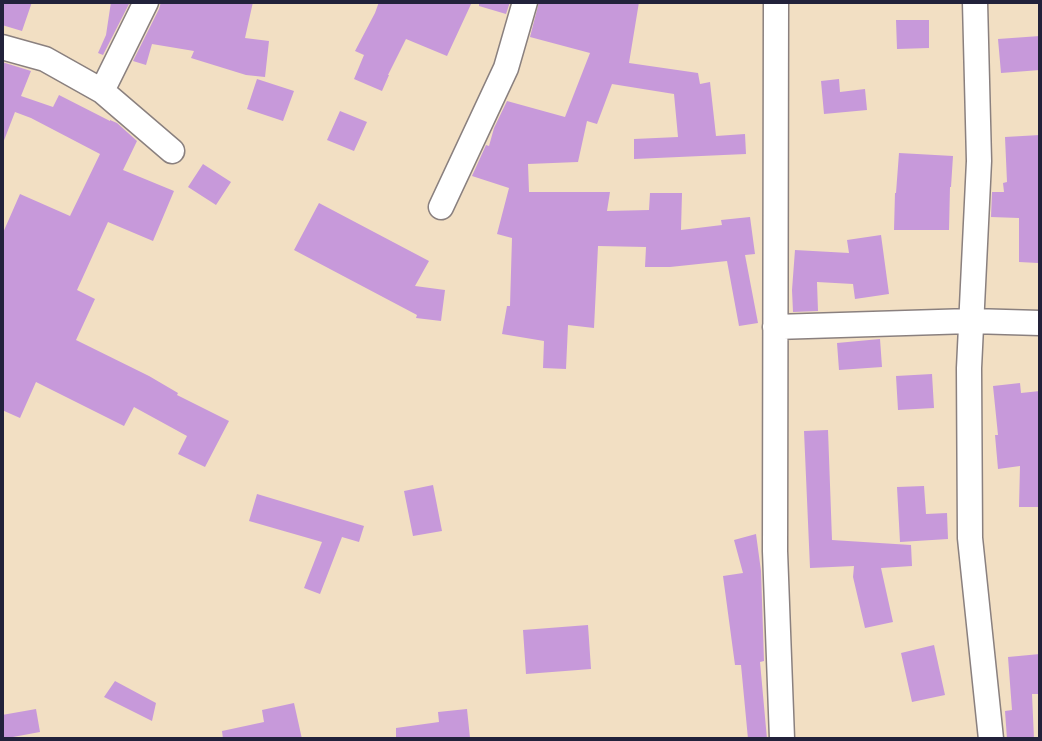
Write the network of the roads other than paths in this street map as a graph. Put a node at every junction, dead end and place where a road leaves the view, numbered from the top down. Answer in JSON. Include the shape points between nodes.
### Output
{"nodes":[{"id":1,"x":146,"y":2,"type":"edge"},
{"id":2,"x":525,"y":2,"type":"edge"},
{"id":3,"x":775,"y":2,"type":"edge"},
{"id":4,"x":975,"y":2,"type":"edge"},
{"id":5,"x":2,"y":47,"type":"edge"},
{"id":6,"x":102,"y":92,"type":"junction"},
{"id":7,"x":172,"y":151,"type":"dead end"},
{"id":8,"x":441,"y":207,"type":"dead end"},
{"id":9,"x":971,"y":321,"type":"junction"},
{"id":10,"x":1040,"y":323,"type":"edge"},
{"id":11,"x":775,"y":327,"type":"junction"},
{"id":12,"x":782,"y":739,"type":"edge"},
{"id":13,"x":991,"y":739,"type":"edge"}],
"edges":[{"from":1,"to":6,"type":"street"},
{"from":2,"to":8,"type":"street","via":[[506,68]]},
{"from":3,"to":11,"type":"street"},
{"from":4,"to":9,"type":"street","via":[[979,161]]},
{"from":5,"to":6,"type":"street","via":[[45,59]]},
{"from":6,"to":7,"type":"street"},
{"from":9,"to":10,"type":"street"},
{"from":9,"to":11,"type":"street"},
{"from":9,"to":13,"type":"street","via":[[970,538]]},
{"from":11,"to":12,"type":"street","via":[[775,551]]}]}
